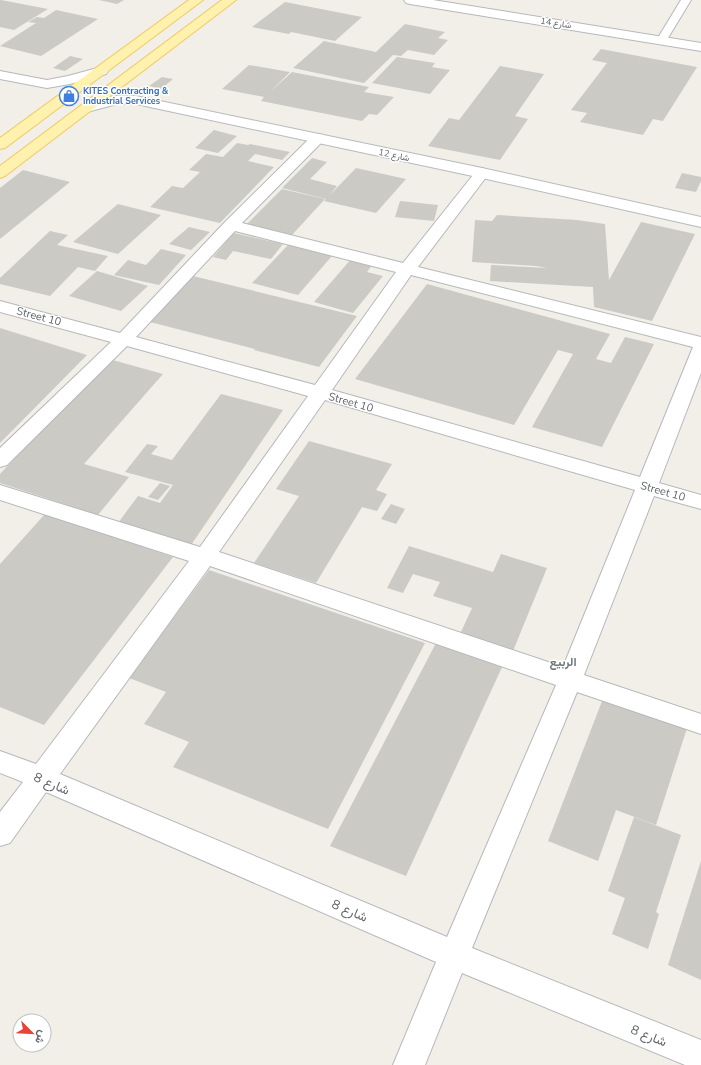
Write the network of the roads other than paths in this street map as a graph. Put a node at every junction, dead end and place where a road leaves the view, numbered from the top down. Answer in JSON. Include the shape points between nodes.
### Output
{"nodes":[{"id":1,"x":197,"y":0,"type":"edge"},
{"id":2,"x":216,"y":0,"type":"edge"},
{"id":3,"x":230,"y":0,"type":"edge"},
{"id":4,"x":410,"y":0,"type":"edge"},
{"id":5,"x":686,"y":0,"type":"edge"},
{"id":6,"x":661,"y":41,"type":"junction"},
{"id":7,"x":173,"y":43,"type":"junction"},
{"id":8,"x":701,"y":47,"type":"edge"},
{"id":9,"x":101,"y":71,"type":"junction"},
{"id":10,"x":0,"y":75,"type":"edge"},
{"id":11,"x":87,"y":108,"type":"junction"},
{"id":12,"x":318,"y":138,"type":"junction"},
{"id":13,"x":0,"y":145,"type":"edge"},
{"id":14,"x":0,"y":173,"type":"edge"},
{"id":15,"x":482,"y":174,"type":"junction"},
{"id":16,"x":701,"y":222,"type":"edge"},
{"id":17,"x":231,"y":225,"type":"junction"},
{"id":18,"x":407,"y":270,"type":"junction"},
{"id":19,"x":0,"y":306,"type":"edge"},
{"id":20,"x":124,"y":339,"type":"junction"},
{"id":21,"x":701,"y":343,"type":"edge"},
{"id":22,"x":701,"y":348,"type":"edge"},
{"id":23,"x":321,"y":393,"type":"junction"},
{"id":24,"x":0,"y":460,"type":"edge"},
{"id":25,"x":647,"y":486,"type":"junction"},
{"id":26,"x":0,"y":492,"type":"edge"},
{"id":27,"x":701,"y":502,"type":"edge"},
{"id":28,"x":205,"y":556,"type":"junction"},
{"id":29,"x":570,"y":680,"type":"junction"},
{"id":30,"x":701,"y":724,"type":"edge"},
{"id":31,"x":0,"y":762,"type":"edge"},
{"id":32,"x":42,"y":778,"type":"junction"},
{"id":33,"x":0,"y":834,"type":"edge"},
{"id":34,"x":454,"y":955,"type":"junction"},
{"id":35,"x":701,"y":1056,"type":"edge"},
{"id":36,"x":409,"y":1065,"type":"edge"}],
"edges":[{"from":1,"to":9,"type":"main road"},
{"from":2,"to":7,"type":"main road","via":[[202,11]]},
{"from":3,"to":7,"type":"main road"},
{"from":4,"to":6,"type":"street","name":"شارع 14"},
{"from":5,"to":6,"type":"lane"},
{"from":6,"to":8,"type":"street","name":"شارع 14"},
{"from":7,"to":11,"type":"main road"},
{"from":9,"to":10,"type":"street","via":[[46,84]]},
{"from":9,"to":13,"type":"main road"},
{"from":11,"to":12,"type":"street","name":"شارع 12","via":[[114,100],[136,100]]},
{"from":11,"to":14,"type":"main road"},
{"from":12,"to":15,"type":"street","name":"شارع 12"},
{"from":12,"to":17,"type":"street"},
{"from":15,"to":16,"type":"street","name":"شارع 12"},
{"from":15,"to":18,"type":"street"},
{"from":17,"to":18,"type":"street"},
{"from":17,"to":20,"type":"street"},
{"from":18,"to":21,"type":"street"},
{"from":18,"to":23,"type":"street"},
{"from":19,"to":20,"type":"street","name":"Street 10"},
{"from":20,"to":23,"type":"street","name":"Street 10"},
{"from":20,"to":24,"type":"street"},
{"from":22,"to":25,"type":"street"},
{"from":23,"to":25,"type":"street","name":"Street 10"},
{"from":23,"to":28,"type":"street"},
{"from":25,"to":27,"type":"street","name":"Street 10"},
{"from":25,"to":29,"type":"street"},
{"from":26,"to":28,"type":"street"},
{"from":28,"to":29,"type":"street"},
{"from":28,"to":32,"type":"street"},
{"from":29,"to":30,"type":"street"},
{"from":29,"to":34,"type":"street"},
{"from":31,"to":32,"type":"street","name":"شارع 8"},
{"from":32,"to":33,"type":"street"},
{"from":32,"to":34,"type":"street","name":"شارع 8"},
{"from":34,"to":35,"type":"street","name":"شارع 8"},
{"from":34,"to":36,"type":"street"}]}
